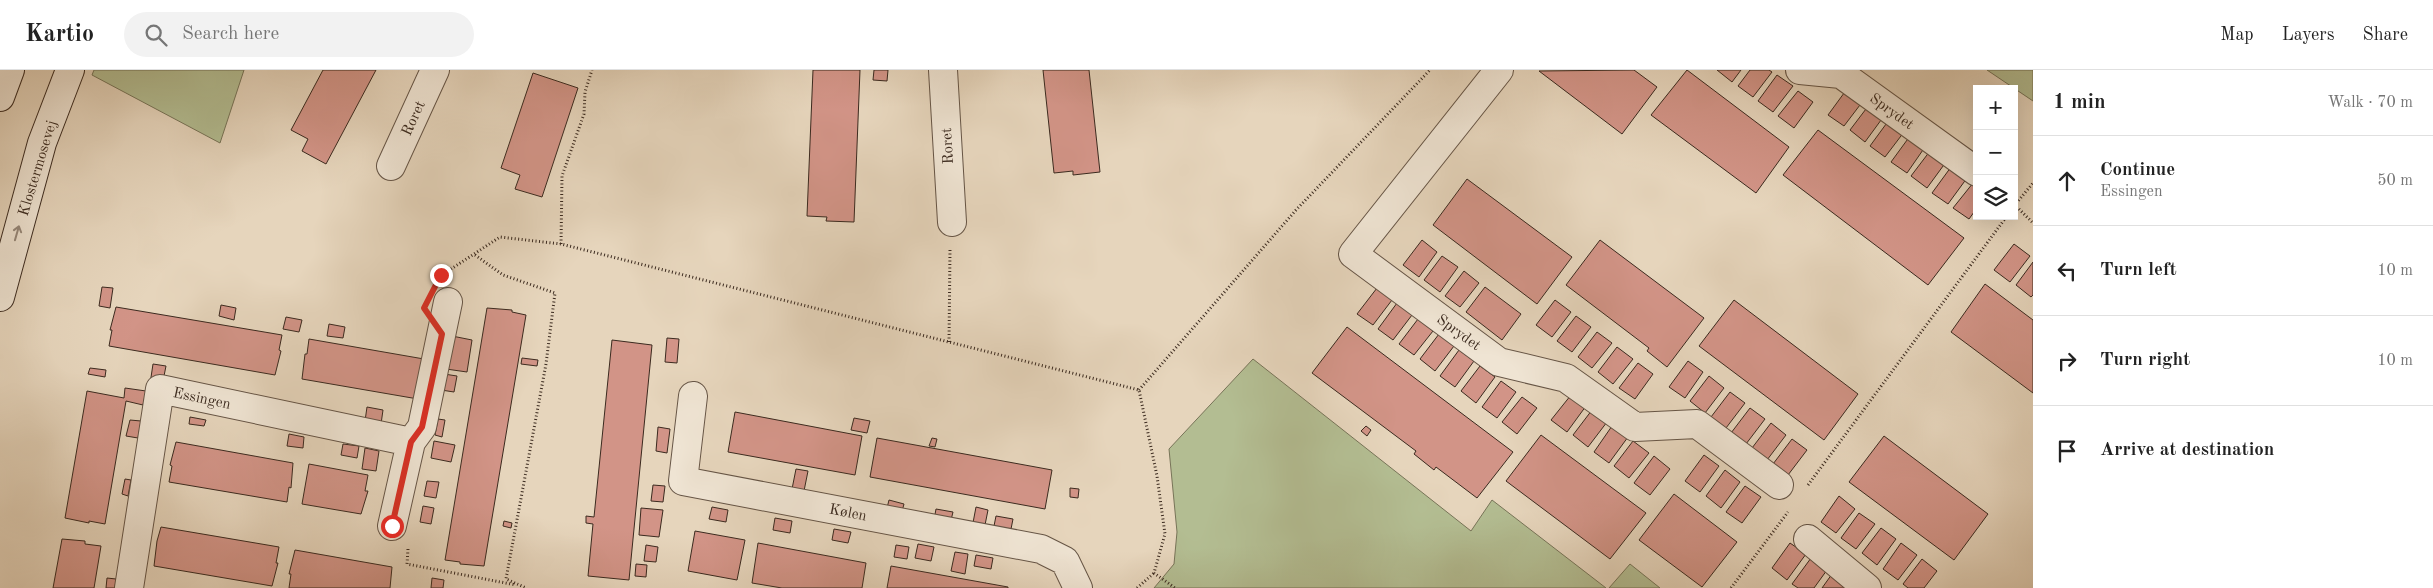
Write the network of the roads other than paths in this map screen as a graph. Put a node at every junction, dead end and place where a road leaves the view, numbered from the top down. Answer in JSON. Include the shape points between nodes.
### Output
{"nodes":[{"id":1,"x":10,"y":70,"type":"edge"},
{"id":2,"x":70,"y":70,"type":"edge"},
{"id":3,"x":436,"y":70,"type":"edge"},
{"id":4,"x":943,"y":70,"type":"edge"},
{"id":5,"x":1499,"y":70,"type":"edge"},
{"id":6,"x":1800,"y":70,"type":"edge"},
{"id":7,"x":0,"y":97,"type":"edge"},
{"id":8,"x":390,"y":166,"type":"dead end"},
{"id":9,"x":1973,"y":169,"type":"edge"},
{"id":10,"x":952,"y":222,"type":"road end"},
{"id":11,"x":2,"y":281,"type":"edge"},
{"id":12,"x":448,"y":302,"type":"dead end"},
{"id":13,"x":693,"y":396,"type":"dead end"},
{"id":14,"x":411,"y":442,"type":"junction"},
{"id":15,"x":1790,"y":496,"type":"road end"},
{"id":16,"x":392,"y":526,"type":"road end"},
{"id":17,"x":1808,"y":539,"type":"road end"},
{"id":18,"x":129,"y":588,"type":"edge"},
{"id":19,"x":1078,"y":588,"type":"edge"},
{"id":20,"x":1867,"y":588,"type":"edge"}],
"edges":[{"from":1,"to":7,"type":"street"},
{"from":11,"to":2,"type":"street","name":"Klostermosevej","one_way":true,"via":[[42,143]]},
{"from":3,"to":8,"type":"street","name":"Roret"},
{"from":4,"to":10,"type":"street","name":"Roret"},
{"from":5,"to":15,"type":"street","name":"Sprydet","via":[[1353,254],[1499,362],[1566,378],[1635,427],[1697,424]]},
{"from":6,"to":9,"type":"street","name":"Sprydet","via":[[1842,74]]},
{"from":12,"to":14,"type":"street","via":[[422,427]]},
{"from":13,"to":19,"type":"street","name":"Kølen","via":[[683,481],[1041,549],[1066,561]]},
{"from":14,"to":16,"type":"street"},
{"from":14,"to":18,"type":"street","name":"Essingen","via":[[160,389]]},
{"from":17,"to":20,"type":"street"}]}
